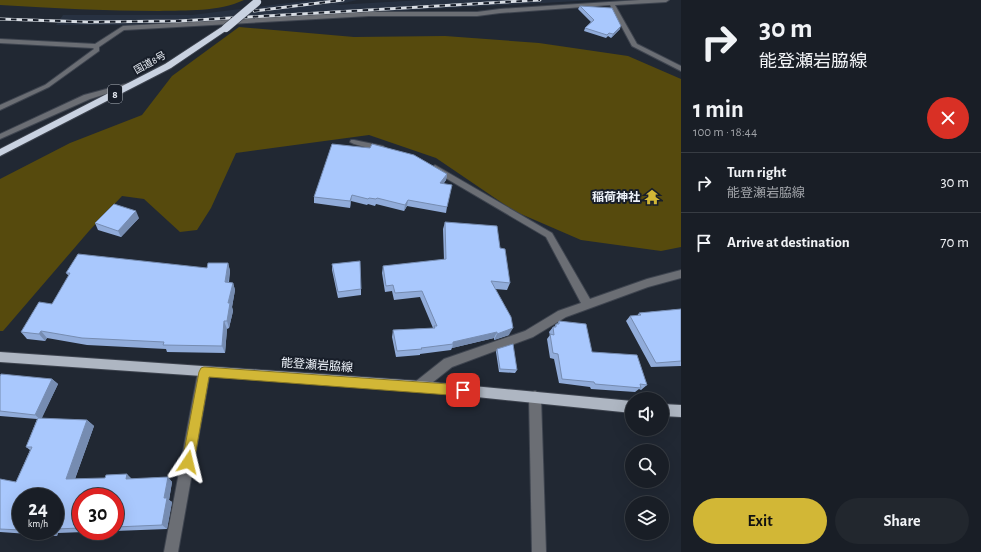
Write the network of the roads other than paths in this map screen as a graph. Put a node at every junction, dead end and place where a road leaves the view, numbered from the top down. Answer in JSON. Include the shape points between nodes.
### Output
{"nodes":[{"id":1,"x":666,"y":0,"type":"edge"},
{"id":2,"x":257,"y":1,"type":"edge"},
{"id":3,"x":612,"y":4,"type":"junction"},
{"id":4,"x":0,"y":42,"type":"edge"},
{"id":5,"x":96,"y":46,"type":"junction"},
{"id":6,"x":681,"y":69,"type":"edge"},
{"id":7,"x":136,"y":83,"type":"junction"},
{"id":8,"x":0,"y":108,"type":"edge"},
{"id":9,"x":0,"y":137,"type":"edge"},
{"id":10,"x":354,"y":142,"type":"dead end"},
{"id":11,"x":389,"y":151,"type":"edge"},
{"id":12,"x":0,"y":153,"type":"edge"},
{"id":13,"x":424,"y":161,"type":"edge"},
{"id":14,"x":681,"y":274,"type":"edge"},
{"id":15,"x":588,"y":305,"type":"junction"},
{"id":16,"x":0,"y":357,"type":"edge"},
{"id":17,"x":204,"y":372,"type":"junction"},
{"id":18,"x":419,"y":386,"type":"junction"},
{"id":19,"x":535,"y":397,"type":"junction"},
{"id":20,"x":625,"y":406,"type":"edge"},
{"id":21,"x":669,"y":410,"type":"edge"},
{"id":22,"x":681,"y":411,"type":"edge"},
{"id":23,"x":171,"y":552,"type":"edge"},
{"id":24,"x":539,"y":552,"type":"edge"}],
"edges":[{"from":1,"to":3,"type":"street"},
{"from":2,"to":7,"type":"highway","name":"国道8号","number":"8","bridge":true,"via":[[226,28]]},
{"from":3,"to":5,"type":"street","via":[[500,10],[477,14],[369,14],[123,28]]},
{"from":3,"to":6,"type":"street","via":[[634,45]]},
{"from":4,"to":5,"type":"street"},
{"from":5,"to":8,"type":"street","via":[[97,50],[47,86]]},
{"from":7,"to":9,"type":"street","via":[[87,97]]},
{"from":7,"to":12,"type":"highway","name":"国道8号","number":"8"},
{"from":10,"to":11,"type":"street"},
{"from":13,"to":15,"type":"street","via":[[549,235]]},
{"from":14,"to":15,"type":"street","via":[[647,283]]},
{"from":15,"to":18,"type":"street","via":[[562,314],[529,334],[448,363]]},
{"from":16,"to":17,"type":"main road","name":"能登瀬岩脇線"},
{"from":17,"to":18,"type":"main road","name":"能登瀬岩脇線"},
{"from":17,"to":23,"type":"street"},
{"from":18,"to":19,"type":"main road","name":"能登瀬岩脇線"},
{"from":19,"to":20,"type":"main road","name":"能登瀬岩脇線"},
{"from":19,"to":24,"type":"street"},
{"from":21,"to":22,"type":"main road"}]}
